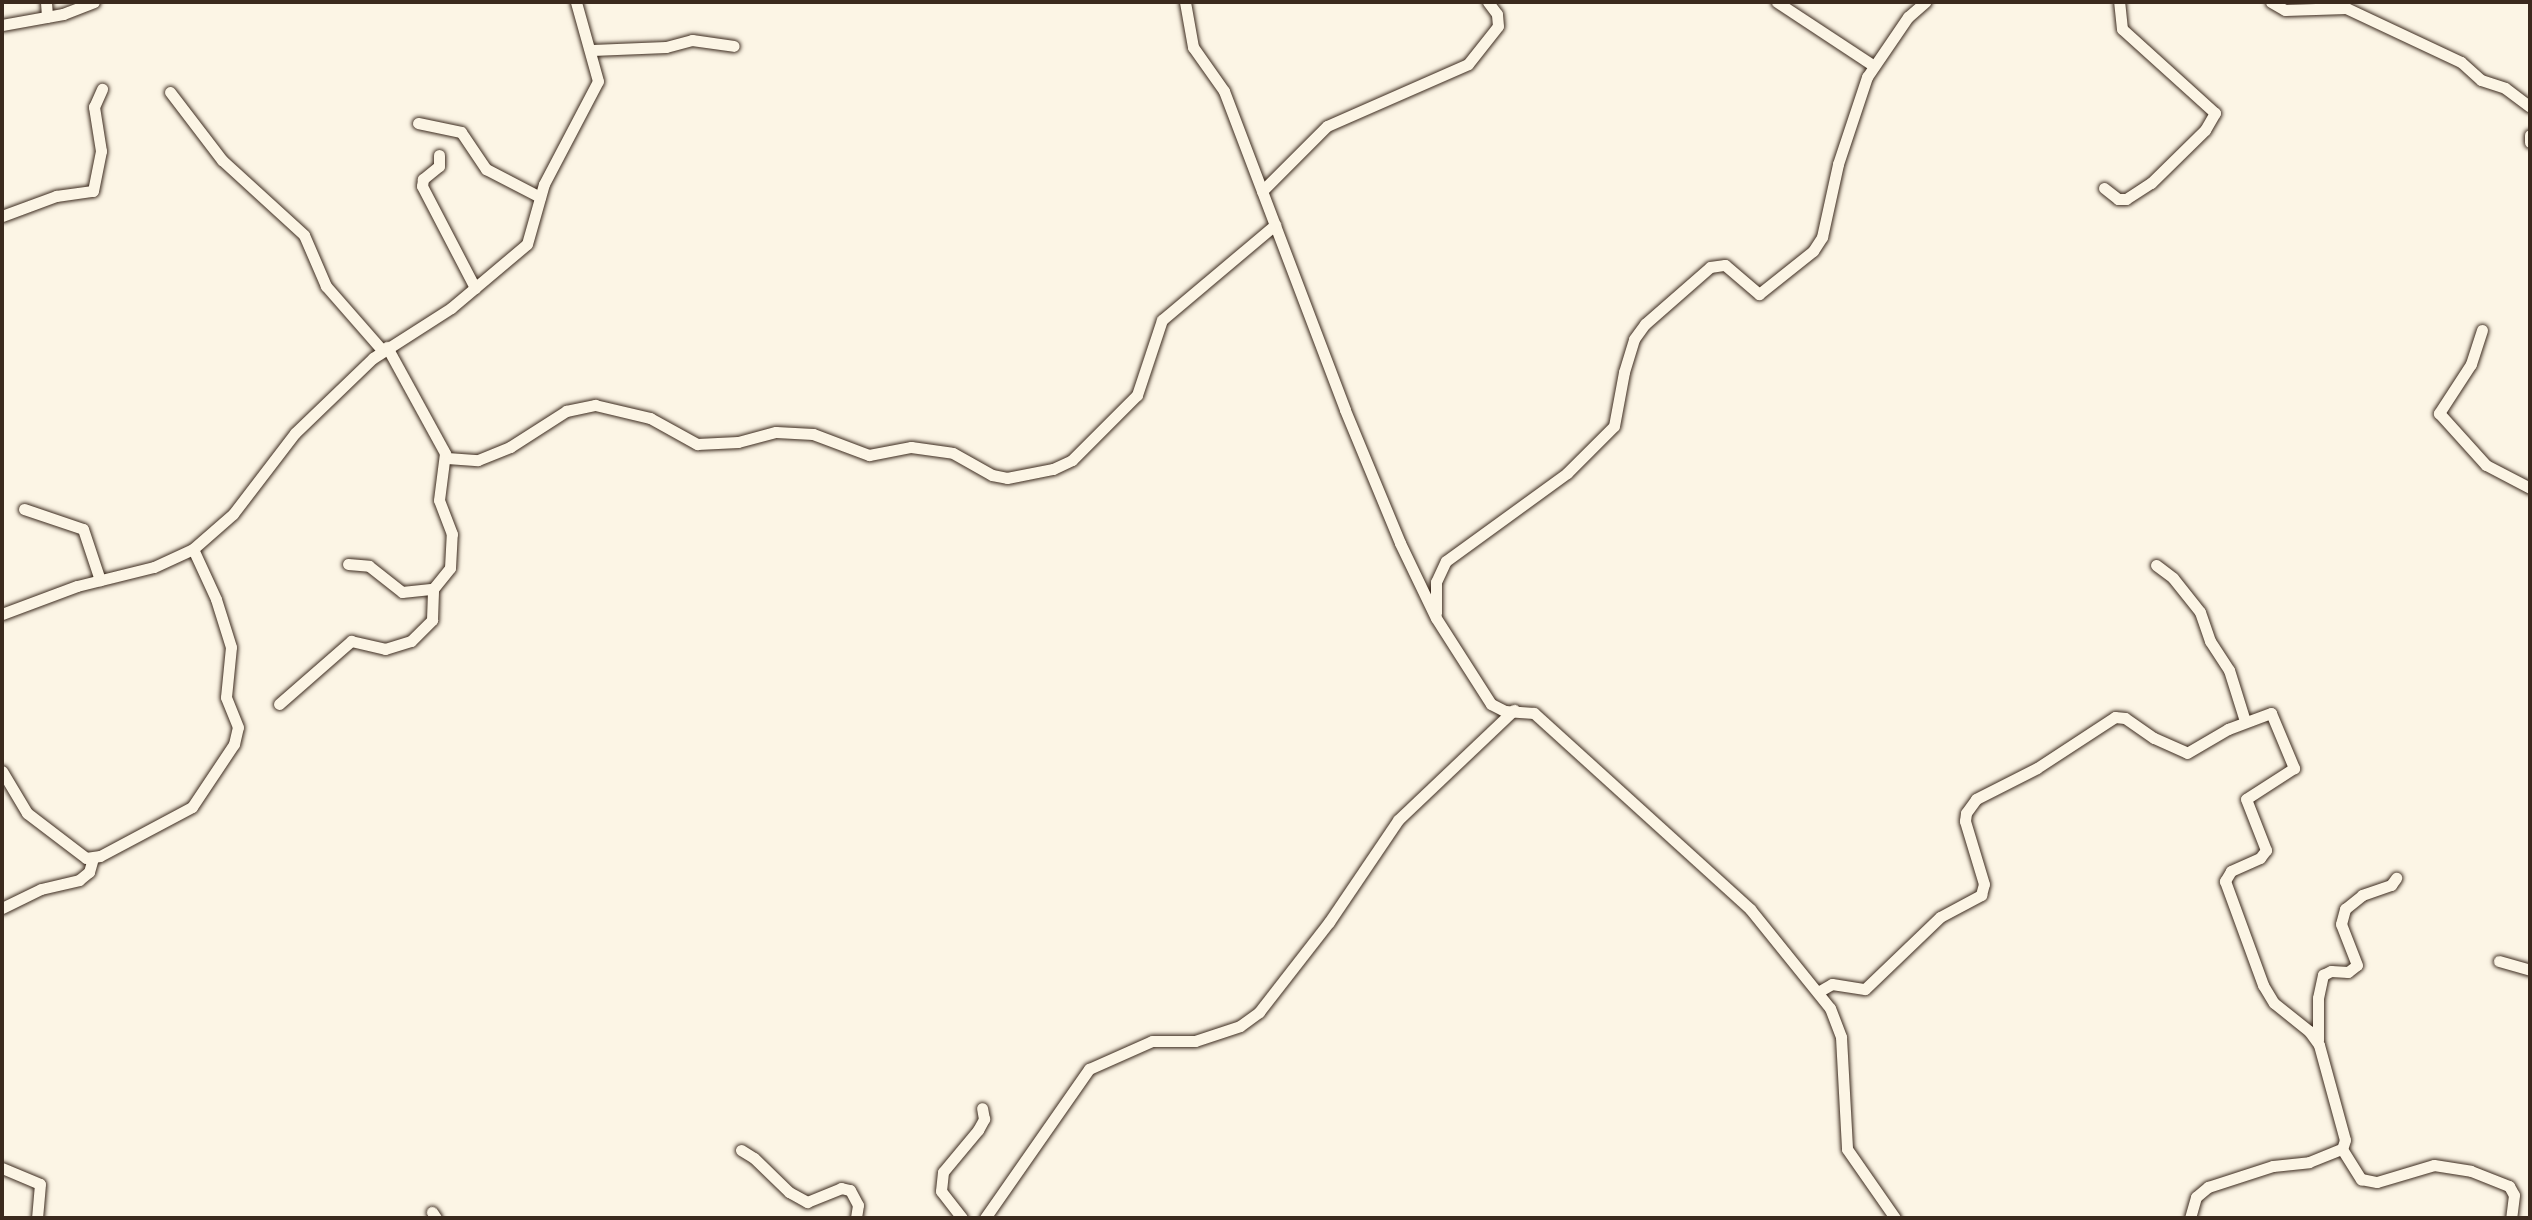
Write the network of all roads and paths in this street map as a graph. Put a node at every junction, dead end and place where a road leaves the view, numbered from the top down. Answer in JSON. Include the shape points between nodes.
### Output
{"nodes":[{"id":1,"x":46,"y":2,"type":"edge"},
{"id":2,"x":94,"y":2,"type":"edge"},
{"id":3,"x":576,"y":2,"type":"edge"},
{"id":4,"x":1185,"y":2,"type":"edge"},
{"id":5,"x":1488,"y":2,"type":"edge"},
{"id":6,"x":1777,"y":2,"type":"edge"},
{"id":7,"x":1925,"y":2,"type":"edge"},
{"id":8,"x":2119,"y":2,"type":"edge"},
{"id":9,"x":2268,"y":3,"type":"edge"},
{"id":10,"x":47,"y":17,"type":"junction"},
{"id":11,"x":2,"y":25,"type":"edge"},
{"id":12,"x":734,"y":46,"type":"dead end"},
{"id":13,"x":592,"y":50,"type":"junction"},
{"id":14,"x":1874,"y":66,"type":"junction"},
{"id":15,"x":102,"y":89,"type":"dead end"},
{"id":16,"x":170,"y":92,"type":"dead end"},
{"id":17,"x":2530,"y":107,"type":"edge"},
{"id":18,"x":418,"y":123,"type":"dead end"},
{"id":19,"x":2530,"y":135,"type":"edge"},
{"id":20,"x":2530,"y":142,"type":"edge"},
{"id":21,"x":439,"y":155,"type":"dead end"},
{"id":22,"x":2104,"y":188,"type":"dead end"},
{"id":23,"x":1262,"y":191,"type":"junction"},
{"id":24,"x":540,"y":197,"type":"junction"},
{"id":25,"x":2,"y":216,"type":"edge"},
{"id":26,"x":1275,"y":225,"type":"junction"},
{"id":27,"x":475,"y":288,"type":"junction"},
{"id":28,"x":2482,"y":330,"type":"dead end"},
{"id":29,"x":384,"y":349,"type":"junction"},
{"id":30,"x":447,"y":458,"type":"junction"},
{"id":31,"x":2530,"y":488,"type":"edge"},
{"id":32,"x":24,"y":509,"type":"dead end"},
{"id":33,"x":193,"y":549,"type":"junction"},
{"id":34,"x":348,"y":564,"type":"dead end"},
{"id":35,"x":2156,"y":565,"type":"dead end"},
{"id":36,"x":100,"y":580,"type":"junction"},
{"id":37,"x":433,"y":589,"type":"junction"},
{"id":38,"x":2,"y":614,"type":"edge"},
{"id":39,"x":1436,"y":618,"type":"junction"},
{"id":40,"x":279,"y":704,"type":"dead end"},
{"id":41,"x":1514,"y":710,"type":"junction"},
{"id":42,"x":2245,"y":721,"type":"junction"},
{"id":43,"x":2,"y":771,"type":"edge"},
{"id":44,"x":93,"y":858,"type":"junction"},
{"id":45,"x":2396,"y":878,"type":"dead end"},
{"id":46,"x":2,"y":908,"type":"edge"},
{"id":47,"x":2499,"y":961,"type":"dead end"},
{"id":48,"x":2530,"y":970,"type":"edge"},
{"id":49,"x":1818,"y":992,"type":"junction"},
{"id":50,"x":2319,"y":1045,"type":"junction"},
{"id":51,"x":982,"y":1108,"type":"dead end"},
{"id":52,"x":2342,"y":1149,"type":"junction"},
{"id":53,"x":741,"y":1150,"type":"dead end"},
{"id":54,"x":2,"y":1168,"type":"edge"},
{"id":55,"x":37,"y":1218,"type":"edge"},
{"id":56,"x":856,"y":1218,"type":"edge"},
{"id":57,"x":962,"y":1218,"type":"edge"},
{"id":58,"x":985,"y":1218,"type":"edge"},
{"id":59,"x":1895,"y":1218,"type":"edge"},
{"id":60,"x":2190,"y":1218,"type":"edge"},
{"id":61,"x":2511,"y":1218,"type":"edge"}],
"edges":[{"from":1,"to":10,"type":"street"},
{"from":2,"to":10,"type":"street"},
{"from":3,"to":13,"type":"street"},
{"from":4,"to":23,"type":"street","via":[[1193,47],[1224,91]]},
{"from":5,"to":23,"type":"street","via":[[1498,26],[1468,64],[1327,126]]},
{"from":6,"to":14,"type":"street"},
{"from":7,"to":14,"type":"street"},
{"from":8,"to":22,"type":"street","via":[[2122,29],[2215,113],[2205,130],[2151,183],[2126,199]]},
{"from":9,"to":17,"type":"street","via":[[2285,10],[2346,8],[2461,62],[2481,80],[2505,88]]},
{"from":10,"to":11,"type":"street"},
{"from":12,"to":13,"type":"street","via":[[692,40],[666,47]]},
{"from":13,"to":24,"type":"street","via":[[597,87]]},
{"from":14,"to":39,"type":"street","via":[[1861,91],[1822,237],[1813,251],[1759,294],[1725,265],[1710,267],[1645,324],[1634,339],[1614,426],[1567,473],[1446,561],[1436,582]]},
{"from":15,"to":25,"type":"street","via":[[94,107],[101,151],[93,191],[56,196]]},
{"from":16,"to":29,"type":"street","via":[[222,160],[304,235],[326,286]]},
{"from":18,"to":24,"type":"street","via":[[461,132],[486,169]]},
{"from":19,"to":20,"type":"street"},
{"from":21,"to":27,"type":"street","via":[[439,166],[422,186]]},
{"from":23,"to":26,"type":"street"},
{"from":24,"to":27,"type":"street","via":[[527,244]]},
{"from":26,"to":30,"type":"street","via":[[1162,320],[1137,395],[1072,460],[1053,469],[1007,478],[953,453],[911,447],[869,455],[820,435],[788,432],[697,444],[650,418],[595,405],[566,411],[510,447],[478,460]]},
{"from":26,"to":39,"type":"street","via":[[1351,425]]},
{"from":27,"to":29,"type":"street"},
{"from":28,"to":31,"type":"street","via":[[2471,364],[2439,413],[2486,465]]},
{"from":29,"to":30,"type":"street"},
{"from":29,"to":33,"type":"street","via":[[303,424],[233,514]]},
{"from":30,"to":37,"type":"street","via":[[439,500],[452,534],[450,568]]},
{"from":32,"to":36,"type":"street","via":[[83,529]]},
{"from":33,"to":36,"type":"street","via":[[154,567]]},
{"from":33,"to":44,"type":"street","via":[[231,647],[226,697],[238,727],[234,744],[192,807]]},
{"from":34,"to":37,"type":"street","via":[[369,566],[402,592]]},
{"from":35,"to":42,"type":"street","via":[[2200,612],[2210,641],[2229,670]]},
{"from":36,"to":38,"type":"street"},
{"from":37,"to":40,"type":"street","via":[[432,620],[411,641],[385,649],[351,641]]},
{"from":39,"to":41,"type":"street","via":[[1491,704]]},
{"from":41,"to":49,"type":"street","via":[[1534,713],[1750,909]]},
{"from":41,"to":58,"type":"street","via":[[1398,820],[1259,1012],[1240,1026],[1195,1041],[1152,1041],[1089,1069]]},
{"from":42,"to":49,"type":"street","via":[[2187,753],[2115,717],[2037,768],[1976,799],[1965,821],[1984,884],[1981,895],[1940,917],[1871,986],[1859,990],[1832,984]]},
{"from":42,"to":50,"type":"street","via":[[2271,713],[2294,768],[2246,799],[2266,850],[2231,871],[2226,887],[2268,995]]},
{"from":43,"to":44,"type":"street","via":[[27,813]]},
{"from":44,"to":46,"type":"street","via":[[89,872],[79,880],[41,889]]},
{"from":45,"to":50,"type":"street","via":[[2345,909],[2341,924],[2357,965],[2348,972],[2323,975]]},
{"from":47,"to":48,"type":"street"},
{"from":49,"to":59,"type":"street","via":[[1841,1037],[1847,1149]]},
{"from":50,"to":52,"type":"street","via":[[2345,1140]]},
{"from":51,"to":57,"type":"street","via":[[978,1130],[943,1172],[941,1191]]},
{"from":52,"to":60,"type":"street","via":[[2208,1187],[2196,1197]]},
{"from":52,"to":61,"type":"street","via":[[2368,1182],[2434,1165],[2491,1178],[2512,1190]]},
{"from":53,"to":56,"type":"street","via":[[807,1202],[843,1187],[850,1190],[858,1205]]},
{"from":54,"to":55,"type":"street","via":[[40,1184]]}]}
